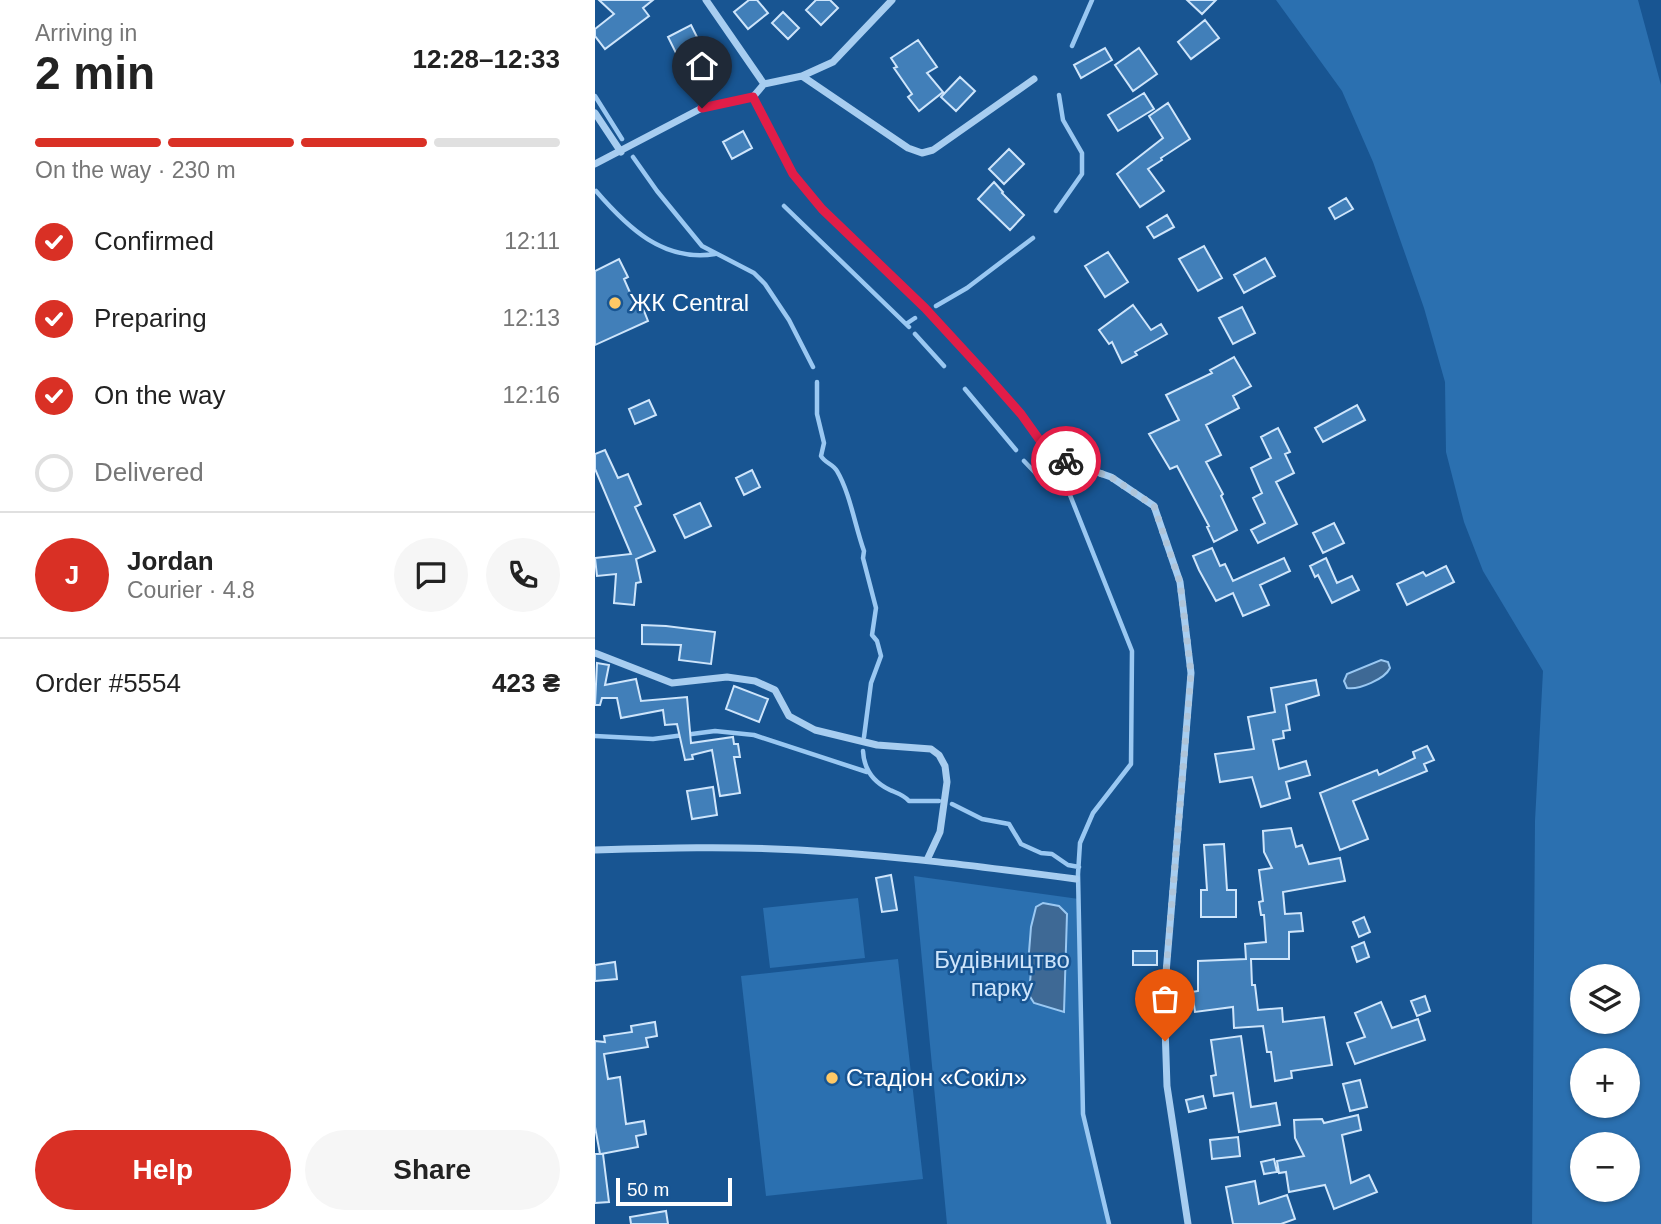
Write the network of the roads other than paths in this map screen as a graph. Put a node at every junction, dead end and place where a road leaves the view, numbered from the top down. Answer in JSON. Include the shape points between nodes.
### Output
{"nodes":[{"id":1,"x":706,"y":0,"type":"edge"},
{"id":2,"x":892,"y":0,"type":"edge"},
{"id":3,"x":802,"y":76,"type":"junction"},
{"id":4,"x":1034,"y":79,"type":"dead end"},
{"id":5,"x":764,"y":84,"type":"junction"},
{"id":6,"x":753,"y":97,"type":"junction"},
{"id":7,"x":595,"y":113,"type":"edge"},
{"id":8,"x":621,"y":152,"type":"junction"},
{"id":9,"x":595,"y":163,"type":"edge"},
{"id":10,"x":595,"y":653,"type":"edge"},
{"id":11,"x":595,"y":850,"type":"edge"},
{"id":12,"x":927,"y":860,"type":"junction"},
{"id":13,"x":1076,"y":879,"type":"dead end"},
{"id":14,"x":1188,"y":1224,"type":"edge"}],
"edges":[{"from":1,"to":5,"type":"street"},
{"from":2,"to":3,"type":"street","via":[[833,62]]},
{"from":3,"to":4,"type":"street","via":[[922,153]]},
{"from":3,"to":5,"type":"street"},
{"from":5,"to":6,"type":"street"},
{"from":6,"to":8,"type":"street","via":[[702,108]]},
{"from":6,"to":14,"type":"street","via":[[793,174],[822,209],[925,308],[1021,414],[1051,456],[1111,477],[1154,506],[1180,582],[1191,673],[1164,997],[1167,1086]]},
{"from":7,"to":8,"type":"street"},
{"from":8,"to":9,"type":"street"},
{"from":10,"to":12,"type":"street","via":[[671,683],[727,677],[755,681],[775,690],[789,716],[815,730],[877,746],[931,749],[945,765],[947,782],[940,832]]},
{"from":11,"to":12,"type":"street","via":[[798,850]]},
{"from":12,"to":13,"type":"street"}]}
